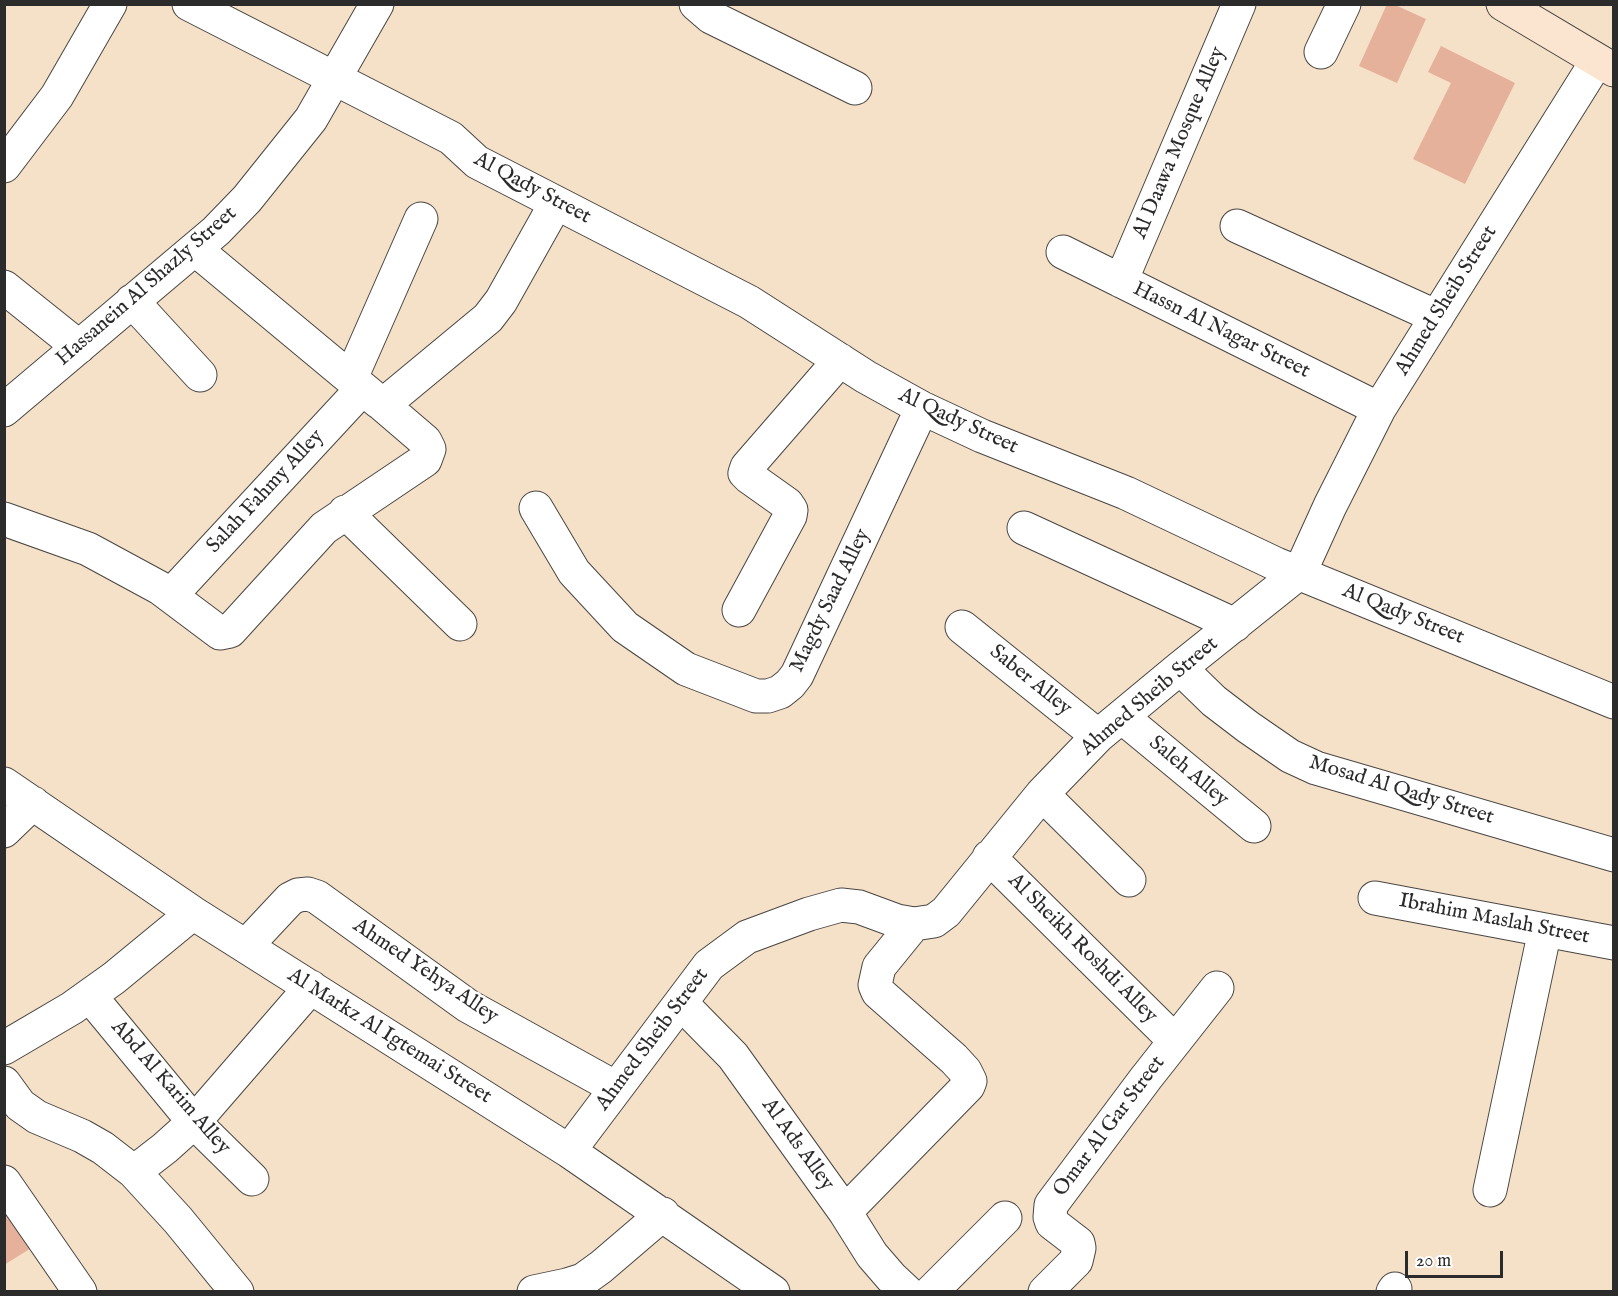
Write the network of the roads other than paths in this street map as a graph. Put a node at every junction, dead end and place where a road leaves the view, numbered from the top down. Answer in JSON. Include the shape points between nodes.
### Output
{"nodes":[{"id":1,"x":110,"y":4,"type":"edge"},
{"id":2,"x":189,"y":4,"type":"edge"},
{"id":3,"x":377,"y":4,"type":"edge"},
{"id":4,"x":696,"y":4,"type":"edge"},
{"id":5,"x":1239,"y":4,"type":"edge"},
{"id":6,"x":1344,"y":4,"type":"edge"},
{"id":7,"x":1503,"y":4,"type":"edge"},
{"id":8,"x":1321,"y":52,"type":"dead end"},
{"id":9,"x":1605,"y":65,"type":"edge"},
{"id":10,"x":334,"y":80,"type":"junction"},
{"id":11,"x":855,"y":88,"type":"dead end"},
{"id":12,"x":4,"y":166,"type":"edge"},
{"id":13,"x":556,"y":203,"type":"junction"},
{"id":14,"x":422,"y":219,"type":"dead end"},
{"id":15,"x":1237,"y":226,"type":"dead end"},
{"id":16,"x":195,"y":249,"type":"junction"},
{"id":17,"x":1063,"y":252,"type":"dead end"},
{"id":18,"x":1121,"y":281,"type":"junction"},
{"id":19,"x":4,"y":287,"type":"edge"},
{"id":20,"x":132,"y":301,"type":"junction"},
{"id":21,"x":1437,"y":316,"type":"junction"},
{"id":22,"x":79,"y":347,"type":"junction"},
{"id":23,"x":840,"y":360,"type":"junction"},
{"id":24,"x":200,"y":375,"type":"dead end"},
{"id":25,"x":365,"y":391,"type":"junction"},
{"id":26,"x":922,"y":408,"type":"junction"},
{"id":27,"x":1379,"y":409,"type":"junction"},
{"id":28,"x":4,"y":410,"type":"edge"},
{"id":29,"x":536,"y":508,"type":"dead end"},
{"id":30,"x":345,"y":512,"type":"junction"},
{"id":31,"x":4,"y":519,"type":"edge"},
{"id":32,"x":1024,"y":528,"type":"dead end"},
{"id":33,"x":1300,"y":572,"type":"junction"},
{"id":34,"x":171,"y":595,"type":"junction"},
{"id":35,"x":739,"y":610,"type":"dead end"},
{"id":36,"x":460,"y":624,"type":"dead end"},
{"id":37,"x":1235,"y":625,"type":"junction"},
{"id":38,"x":962,"y":627,"type":"dead end"},
{"id":39,"x":1180,"y":668,"type":"junction"},
{"id":40,"x":1614,"y":702,"type":"edge"},
{"id":41,"x":1110,"y":726,"type":"junction"},
{"id":42,"x":4,"y":784,"type":"edge"},
{"id":43,"x":1042,"y":794,"type":"junction"},
{"id":44,"x":33,"y":803,"type":"junction"},
{"id":45,"x":1254,"y":826,"type":"dead end"},
{"id":46,"x":4,"y":831,"type":"edge"},
{"id":47,"x":1614,"y":855,"type":"edge"},
{"id":48,"x":989,"y":857,"type":"junction"},
{"id":49,"x":1129,"y":880,"type":"dead end"},
{"id":50,"x":1375,"y":898,"type":"dead end"},
{"id":51,"x":193,"y":913,"type":"junction"},
{"id":52,"x":914,"y":924,"type":"junction"},
{"id":53,"x":1545,"y":930,"type":"junction"},
{"id":54,"x":1614,"y":943,"type":"edge"},
{"id":55,"x":246,"y":946,"type":"junction"},
{"id":56,"x":311,"y":987,"type":"junction"},
{"id":57,"x":1217,"y":988,"type":"dead end"},
{"id":58,"x":90,"y":996,"type":"junction"},
{"id":59,"x":681,"y":1003,"type":"junction"},
{"id":60,"x":1175,"y":1041,"type":"junction"},
{"id":61,"x":4,"y":1048,"type":"edge"},
{"id":62,"x":4,"y":1083,"type":"edge"},
{"id":63,"x":616,"y":1088,"type":"junction"},
{"id":64,"x":194,"y":1122,"type":"junction"},
{"id":65,"x":569,"y":1151,"type":"junction"},
{"id":66,"x":134,"y":1172,"type":"junction"},
{"id":67,"x":252,"y":1179,"type":"dead end"},
{"id":68,"x":4,"y":1182,"type":"edge"},
{"id":69,"x":1490,"y":1190,"type":"dead end"},
{"id":70,"x":845,"y":1212,"type":"junction"},
{"id":71,"x":663,"y":1214,"type":"junction"},
{"id":72,"x":1005,"y":1218,"type":"dead end"},
{"id":73,"x":80,"y":1292,"type":"edge"},
{"id":74,"x":237,"y":1292,"type":"edge"},
{"id":75,"x":534,"y":1292,"type":"edge"},
{"id":76,"x":773,"y":1292,"type":"edge"},
{"id":77,"x":908,"y":1292,"type":"edge"},
{"id":78,"x":931,"y":1292,"type":"edge"},
{"id":79,"x":1045,"y":1292,"type":"edge"}],
"edges":[{"from":1,"to":12,"type":"street","via":[[57,96]]},
{"from":2,"to":10,"type":"street","name":"Al Qady Street"},
{"from":3,"to":10,"type":"street","name":"Hassanein Al Shazly Street"},
{"from":4,"to":11,"type":"street","via":[[721,23]]},
{"from":5,"to":18,"type":"street","name":"Al Daawa Mosque Alley"},
{"from":6,"to":8,"type":"street"},
{"from":7,"to":9,"type":"main road"},
{"from":9,"to":21,"type":"street","name":"Ahmed Sheib Street"},
{"from":10,"to":13,"type":"street","name":"Al Qady Street","via":[[451,138],[477,162]]},
{"from":10,"to":16,"type":"street","name":"Hassanein Al Shazly Street","via":[[310,119],[247,199]]},
{"from":13,"to":23,"type":"street","name":"Al Qady Street","via":[[749,302]]},
{"from":13,"to":25,"type":"street","via":[[488,318]]},
{"from":14,"to":25,"type":"street"},
{"from":15,"to":21,"type":"street"},
{"from":16,"to":20,"type":"street","name":"Hassanein Al Shazly Street"},
{"from":16,"to":25,"type":"street"},
{"from":17,"to":18,"type":"street","name":"Hassn Al Nagar Street"},
{"from":18,"to":27,"type":"street","name":"Hassn Al Nagar Street"},
{"from":19,"to":22,"type":"street"},
{"from":20,"to":22,"type":"street","name":"Hassanein Al Shazly Street"},
{"from":20,"to":24,"type":"street"},
{"from":21,"to":27,"type":"street","name":"Ahmed Sheib Street"},
{"from":22,"to":28,"type":"street","name":"Hassanein Al Shazly Street"},
{"from":23,"to":26,"type":"street","name":"Al Qady Street"},
{"from":23,"to":35,"type":"street","via":[[747,467],[745,473],[749,477],[791,510]]},
{"from":25,"to":30,"type":"street","via":[[425,441],[429,449],[421,464]]},
{"from":25,"to":34,"type":"street","name":"Salah Fahmy Alley"},
{"from":26,"to":29,"type":"street","name":"Magdy Saad Alley","via":[[797,675],[780,692],[768,696],[756,696],[687,669],[625,627],[574,572]]},
{"from":26,"to":33,"type":"street","name":"Al Qady Street"},
{"from":27,"to":33,"type":"street","name":"Ahmed Sheib Street"},
{"from":30,"to":34,"type":"street","via":[[303,549],[227,632],[220,633]]},
{"from":30,"to":36,"type":"street"},
{"from":31,"to":34,"type":"street","via":[[88,549]]},
{"from":32,"to":37,"type":"street"},
{"from":33,"to":37,"type":"street","name":"Ahmed Sheib Street"},
{"from":33,"to":40,"type":"street","name":"Al Qady Street"},
{"from":37,"to":39,"type":"street","name":"Ahmed Sheib Street"},
{"from":38,"to":41,"type":"street","name":"Saber Alley"},
{"from":39,"to":41,"type":"street","name":"Ahmed Sheib Street"},
{"from":39,"to":47,"type":"street","name":"Mosad Al Qady Street","via":[[1248,727],[1290,756],[1316,768]]},
{"from":41,"to":43,"type":"street","name":"Ahmed Sheib Street"},
{"from":41,"to":45,"type":"street","name":"Saleh Alley"},
{"from":42,"to":44,"type":"street","name":"Al Markz Al Igtemai Street"},
{"from":43,"to":48,"type":"street","name":"Ahmed Sheib Street"},
{"from":43,"to":49,"type":"street"},
{"from":44,"to":46,"type":"street"},
{"from":44,"to":51,"type":"street","name":"Al Markz Al Igtemai Street"},
{"from":48,"to":52,"type":"street","name":"Ahmed Sheib Street","via":[[946,912],[934,921]]},
{"from":48,"to":60,"type":"street","name":"Al Sheikh Roshdi Alley"},
{"from":50,"to":53,"type":"street","name":"Ibrahim Maslah Street"},
{"from":51,"to":55,"type":"street","name":"Al Markz Al Igtemai Street"},
{"from":51,"to":58,"type":"street"},
{"from":52,"to":59,"type":"street","name":"Ahmed Sheib Street","via":[[841,905],[809,914],[747,937],[709,965]]},
{"from":52,"to":70,"type":"street","via":[[879,967],[875,985],[878,992],[954,1059],[970,1081]]},
{"from":53,"to":54,"type":"street","name":"Ibrahim Maslah Street"},
{"from":53,"to":69,"type":"street"},
{"from":55,"to":56,"type":"street","name":"Al Markz Al Igtemai Street"},
{"from":55,"to":63,"type":"street","name":"Ahmed Yehya Alley","via":[[290,899],[308,894],[317,897],[468,1005]]},
{"from":56,"to":64,"type":"street"},
{"from":56,"to":65,"type":"street","name":"Al Markz Al Igtemai Street"},
{"from":57,"to":60,"type":"street","name":"Omar Al Gar Street"},
{"from":58,"to":61,"type":"street"},
{"from":58,"to":64,"type":"street","name":"Abd Al Karim Alley"},
{"from":59,"to":63,"type":"street","name":"Ahmed Sheib Street"},
{"from":59,"to":70,"type":"street","name":"Al Ads Alley","via":[[733,1056]]},
{"from":60,"to":79,"type":"street","name":"Omar Al Gar Street","via":[[1051,1205],[1052,1222],[1079,1248],[1076,1261]]},
{"from":62,"to":66,"type":"street","via":[[20,1105],[37,1117],[82,1136]]},
{"from":63,"to":65,"type":"street","name":"Ahmed Sheib Street"},
{"from":64,"to":66,"type":"street"},
{"from":64,"to":67,"type":"street","name":"Abd Al Karim Alley"},
{"from":65,"to":71,"type":"street","name":"Al Markz Al Igtemai Street"},
{"from":66,"to":74,"type":"street"},
{"from":68,"to":73,"type":"street"},
{"from":70,"to":77,"type":"street","name":"Al Ads Alley","via":[[872,1255]]},
{"from":71,"to":75,"type":"street","via":[[583,1280]]},
{"from":71,"to":76,"type":"street","name":"Al Markz Al Igtemai Street"},
{"from":72,"to":78,"type":"street"}]}
